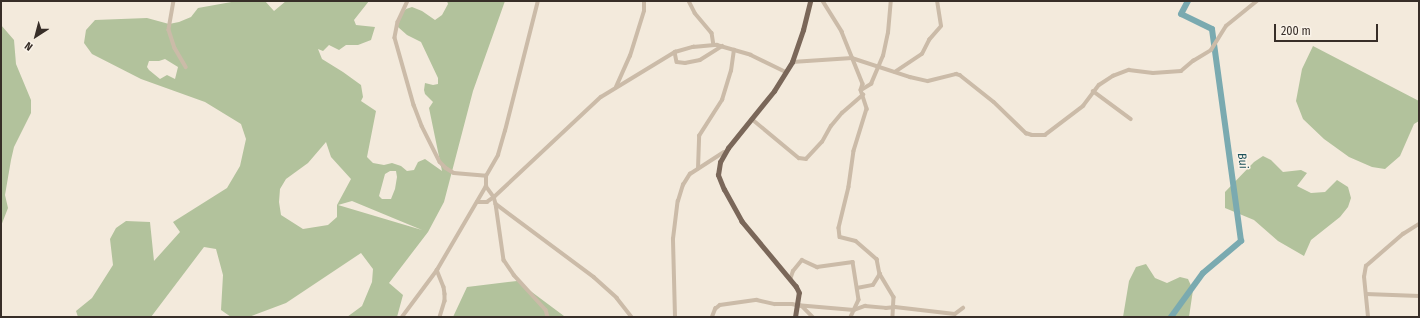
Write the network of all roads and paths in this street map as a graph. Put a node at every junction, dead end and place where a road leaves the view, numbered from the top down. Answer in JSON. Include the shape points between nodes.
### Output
{"nodes":[{"id":1,"x":174,"y":1,"type":"edge"},
{"id":2,"x":408,"y":1,"type":"edge"},
{"id":3,"x":538,"y":1,"type":"edge"},
{"id":4,"x":644,"y":1,"type":"edge"},
{"id":5,"x":689,"y":1,"type":"edge"},
{"id":6,"x":810,"y":1,"type":"edge"},
{"id":7,"x":823,"y":1,"type":"edge"},
{"id":8,"x":890,"y":1,"type":"edge"},
{"id":9,"x":937,"y":1,"type":"edge"},
{"id":10,"x":1257,"y":1,"type":"edge"},
{"id":11,"x":714,"y":45,"type":"junction"},
{"id":12,"x":722,"y":46,"type":"junction"},
{"id":13,"x":734,"y":50,"type":"junction"},
{"id":14,"x":675,"y":52,"type":"junction"},
{"id":15,"x":852,"y":58,"type":"junction"},
{"id":16,"x":792,"y":62,"type":"junction"},
{"id":17,"x":880,"y":66,"type":"junction"},
{"id":18,"x":186,"y":67,"type":"dead end"},
{"id":19,"x":786,"y":72,"type":"junction"},
{"id":20,"x":895,"y":72,"type":"junction"},
{"id":21,"x":615,"y":88,"type":"junction"},
{"id":22,"x":861,"y":90,"type":"junction"},
{"id":23,"x":1093,"y":91,"type":"junction"},
{"id":24,"x":863,"y":95,"type":"junction"},
{"id":25,"x":752,"y":119,"type":"junction"},
{"id":26,"x":1131,"y":119,"type":"dead end"},
{"id":27,"x":728,"y":148,"type":"junction"},
{"id":28,"x":698,"y":169,"type":"junction"},
{"id":29,"x":486,"y":176,"type":"junction"},
{"id":30,"x":486,"y":186,"type":"junction"},
{"id":31,"x":494,"y":197,"type":"junction"},
{"id":32,"x":477,"y":202,"type":"junction"},
{"id":33,"x":496,"y":204,"type":"junction"},
{"id":34,"x":1419,"y":224,"type":"edge"},
{"id":35,"x":437,"y":270,"type":"junction"},
{"id":36,"x":880,"y":274,"type":"junction"},
{"id":37,"x":790,"y":280,"type":"junction"},
{"id":38,"x":857,"y":288,"type":"junction"},
{"id":39,"x":1366,"y":294,"type":"junction"},
{"id":40,"x":1419,"y":296,"type":"edge"},
{"id":41,"x":796,"y":306,"type":"junction"},
{"id":42,"x":895,"y":307,"type":"junction"},
{"id":43,"x":963,"y":308,"type":"dead end"},
{"id":44,"x":854,"y":310,"type":"junction"},
{"id":45,"x":402,"y":317,"type":"edge"},
{"id":46,"x":440,"y":317,"type":"edge"},
{"id":47,"x":548,"y":317,"type":"edge"},
{"id":48,"x":632,"y":317,"type":"edge"},
{"id":49,"x":675,"y":317,"type":"edge"},
{"id":50,"x":712,"y":317,"type":"edge"},
{"id":51,"x":794,"y":317,"type":"edge"},
{"id":52,"x":813,"y":317,"type":"edge"},
{"id":53,"x":852,"y":317,"type":"edge"},
{"id":54,"x":893,"y":317,"type":"edge"},
{"id":55,"x":1368,"y":317,"type":"edge"}],
"edges":[{"from":1,"to":18,"type":"street","via":[[169,30],[175,48]]},
{"from":2,"to":29,"type":"street","via":[[398,22],[395,38],[422,126],[440,162],[446,168],[454,173]]},
{"from":3,"to":29,"type":"street","via":[[498,155]]},
{"from":4,"to":21,"type":"street","via":[[644,11],[630,56]]},
{"from":5,"to":11,"type":"street","via":[[695,13],[712,33]]},
{"from":6,"to":16,"type":"main road"},
{"from":7,"to":15,"type":"street","via":[[842,32]]},
{"from":8,"to":17,"type":"street","via":[[887,39]]},
{"from":9,"to":20,"type":"street","via":[[941,26],[929,40],[922,54]]},
{"from":10,"to":23,"type":"street","via":[[1226,26],[1210,50],[1181,71],[1153,73],[1129,70],[1099,84]]},
{"from":11,"to":12,"type":"street"},
{"from":11,"to":14,"type":"street"},
{"from":12,"to":13,"type":"street"},
{"from":12,"to":14,"type":"street","via":[[709,56],[690,62],[677,62]]},
{"from":13,"to":19,"type":"street","via":[[751,55]]},
{"from":13,"to":28,"type":"street","via":[[722,100],[699,136]]},
{"from":14,"to":21,"type":"street"},
{"from":15,"to":16,"type":"street"},
{"from":15,"to":17,"type":"street"},
{"from":15,"to":22,"type":"street","via":[[863,84]]},
{"from":16,"to":19,"type":"main road"},
{"from":17,"to":20,"type":"street"},
{"from":17,"to":22,"type":"street","via":[[872,84]]},
{"from":19,"to":25,"type":"main road"},
{"from":20,"to":23,"type":"street","via":[[928,81],[956,74],[965,77],[1026,133],[1032,135],[1049,133],[1083,106]]},
{"from":21,"to":31,"type":"street","via":[[601,97]]},
{"from":22,"to":24,"type":"street"},
{"from":23,"to":26,"type":"street"},
{"from":24,"to":25,"type":"street","via":[[842,113],[822,142],[806,159],[799,158]]},
{"from":24,"to":36,"type":"street","via":[[867,113],[854,151],[839,228],[840,237],[856,242],[874,255],[879,263]]},
{"from":25,"to":27,"type":"main road"},
{"from":27,"to":28,"type":"street","via":[[722,155]]},
{"from":27,"to":37,"type":"main road","via":[[720,162],[718,174],[724,190],[742,222]]},
{"from":28,"to":49,"type":"street","via":[[690,174],[683,185],[678,201],[673,239]]},
{"from":29,"to":30,"type":"street"},
{"from":30,"to":31,"type":"street"},
{"from":30,"to":32,"type":"street"},
{"from":31,"to":32,"type":"street","via":[[487,202]]},
{"from":31,"to":33,"type":"street"},
{"from":32,"to":35,"type":"street"},
{"from":33,"to":47,"type":"street","via":[[504,260],[518,280],[546,310]]},
{"from":33,"to":48,"type":"street","via":[[594,278],[617,298]]},
{"from":34,"to":39,"type":"street","via":[[1403,234],[1366,266]]},
{"from":35,"to":45,"type":"street"},
{"from":35,"to":46,"type":"street","via":[[445,294]]},
{"from":36,"to":38,"type":"street","via":[[873,286]]},
{"from":36,"to":42,"type":"street","via":[[894,297]]},
{"from":37,"to":38,"type":"street","via":[[793,271],[802,260],[817,267],[852,261]]},
{"from":37,"to":41,"type":"main road","via":[[799,293]]},
{"from":38,"to":44,"type":"street","via":[[859,300]]},
{"from":39,"to":40,"type":"street"},
{"from":39,"to":55,"type":"street"},
{"from":41,"to":44,"type":"street"},
{"from":41,"to":50,"type":"street","via":[[757,300],[737,302],[717,307]]},
{"from":41,"to":51,"type":"main road"},
{"from":41,"to":52,"type":"street","via":[[802,306]]},
{"from":42,"to":43,"type":"street","via":[[955,314]]},
{"from":42,"to":44,"type":"street","via":[[865,306]]},
{"from":42,"to":54,"type":"street"},
{"from":44,"to":53,"type":"street"}]}
